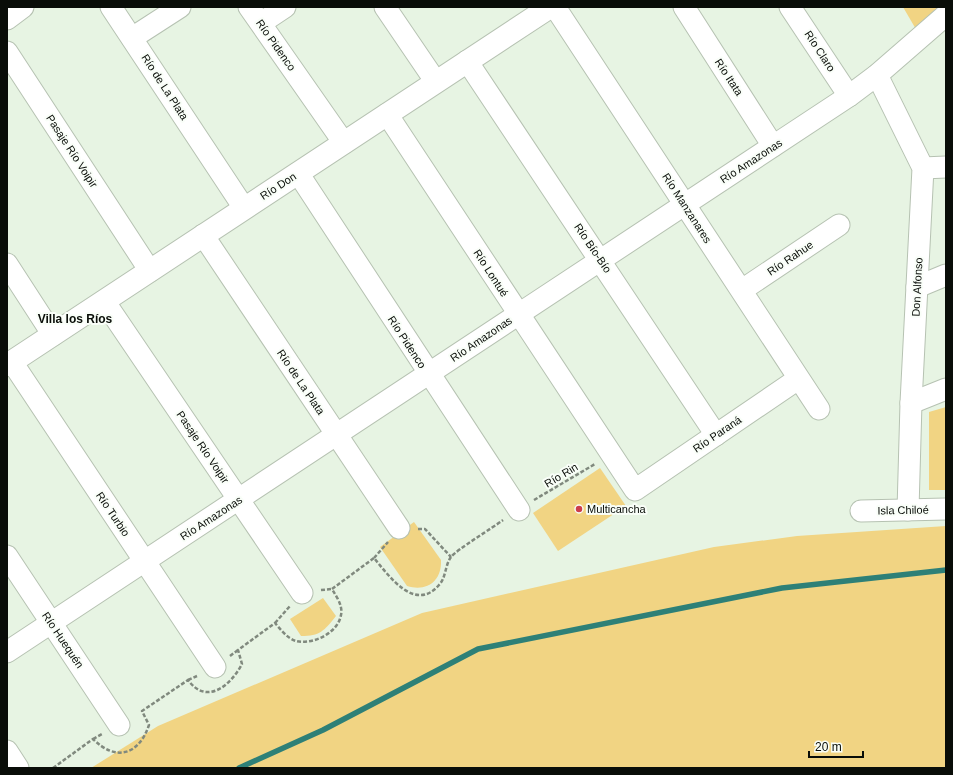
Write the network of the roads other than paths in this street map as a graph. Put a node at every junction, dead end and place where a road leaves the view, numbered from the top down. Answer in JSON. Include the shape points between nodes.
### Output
{"nodes":[{"id":1,"x":23,"y":7,"type":"edge"},
{"id":2,"x":111,"y":7,"type":"edge"},
{"id":3,"x":180,"y":7,"type":"edge"},
{"id":4,"x":285,"y":7,"type":"edge"},
{"id":5,"x":385,"y":7,"type":"edge"},
{"id":6,"x":550,"y":7,"type":"edge"},
{"id":7,"x":555,"y":7,"type":"edge"},
{"id":8,"x":684,"y":7,"type":"edge"},
{"id":9,"x":790,"y":7,"type":"edge"},
{"id":10,"x":255,"y":15,"type":"edge"},
{"id":11,"x":946,"y":15,"type":"edge"},
{"id":12,"x":7,"y":18,"type":"edge"},
{"id":13,"x":132,"y":38,"type":"junction"},
{"id":14,"x":7,"y":52,"type":"edge"},
{"id":15,"x":468,"y":61,"type":"junction"},
{"id":16,"x":877,"y":75,"type":"junction"},
{"id":17,"x":436,"y":82,"type":"junction"},
{"id":18,"x":849,"y":96,"type":"junction"},
{"id":19,"x":387,"y":114,"type":"junction"},
{"id":20,"x":344,"y":143,"type":"junction"},
{"id":21,"x":773,"y":146,"type":"junction"},
{"id":22,"x":946,"y":166,"type":"edge"},
{"id":23,"x":923,"y":168,"type":"junction"},
{"id":24,"x":298,"y":173,"type":"junction"},
{"id":25,"x":685,"y":204,"type":"junction"},
{"id":26,"x":244,"y":208,"type":"junction"},
{"id":27,"x":839,"y":226,"type":"dead end"},
{"id":28,"x":203,"y":235,"type":"junction"},
{"id":29,"x":601,"y":260,"type":"junction"},
{"id":30,"x":7,"y":264,"type":"edge"},
{"id":31,"x":150,"y":271,"type":"junction"},
{"id":32,"x":946,"y":275,"type":"edge"},
{"id":33,"x":916,"y":287,"type":"junction"},
{"id":34,"x":742,"y":290,"type":"junction"},
{"id":35,"x":104,"y":301,"type":"junction"},
{"id":36,"x":518,"y":315,"type":"junction"},
{"id":37,"x":53,"y":335,"type":"junction"},
{"id":38,"x":9,"y":363,"type":"edge"},
{"id":39,"x":428,"y":374,"type":"junction"},
{"id":40,"x":798,"y":379,"type":"junction"},
{"id":41,"x":946,"y":389,"type":"edge"},
{"id":42,"x":911,"y":403,"type":"junction"},
{"id":43,"x":819,"y":409,"type":"dead end"},
{"id":44,"x":337,"y":435,"type":"junction"},
{"id":45,"x":716,"y":435,"type":"junction"},
{"id":46,"x":635,"y":490,"type":"joint"},
{"id":47,"x":239,"y":500,"type":"junction"},
{"id":48,"x":946,"y":509,"type":"edge"},
{"id":49,"x":519,"y":510,"type":"road end"},
{"id":50,"x":908,"y":510,"type":"junction"},
{"id":51,"x":861,"y":511,"type":"dead end"},
{"id":52,"x":400,"y":528,"type":"road end"},
{"id":53,"x":7,"y":556,"type":"edge"},
{"id":54,"x":145,"y":562,"type":"junction"},
{"id":55,"x":302,"y":594,"type":"dead end"},
{"id":56,"x":52,"y":623,"type":"junction"},
{"id":57,"x":7,"y":652,"type":"edge"},
{"id":58,"x":215,"y":667,"type":"dead end"},
{"id":59,"x":119,"y":725,"type":"dead end"},
{"id":60,"x":7,"y":751,"type":"edge"},
{"id":61,"x":18,"y":768,"type":"edge"}],
"edges":[{"from":1,"to":12,"type":"street"},
{"from":2,"to":13,"type":"street","name":"Río de La Plata"},
{"from":3,"to":13,"type":"street"},
{"from":4,"to":10,"type":"street"},
{"from":5,"to":17,"type":"street"},
{"from":6,"to":15,"type":"street","name":"Río Don"},
{"from":7,"to":25,"type":"street","name":"Río Manzanares"},
{"from":8,"to":21,"type":"street","name":"Río Itata"},
{"from":9,"to":18,"type":"street","name":"Río Claro"},
{"from":10,"to":20,"type":"street","name":"Río Pidenco"},
{"from":11,"to":16,"type":"street","name":"Río Amazonas"},
{"from":13,"to":26,"type":"street","name":"Río de La Plata"},
{"from":14,"to":31,"type":"street","name":"Pasaje Río Voipir"},
{"from":15,"to":17,"type":"street","name":"Río Don"},
{"from":15,"to":29,"type":"street","name":"Río Bío-Bío"},
{"from":16,"to":18,"type":"street","name":"Río Amazonas"},
{"from":16,"to":23,"type":"street","name":"Don Alfonso"},
{"from":17,"to":19,"type":"street","name":"Río Don"},
{"from":18,"to":21,"type":"street","name":"Río Amazonas"},
{"from":19,"to":20,"type":"street","name":"Río Don"},
{"from":19,"to":36,"type":"street","name":"Río Lontué"},
{"from":20,"to":24,"type":"street","name":"Río Don"},
{"from":21,"to":25,"type":"street","name":"Río Amazonas"},
{"from":22,"to":23,"type":"street"},
{"from":23,"to":33,"type":"street","name":"Don Alfonso"},
{"from":24,"to":26,"type":"street","name":"Río Don"},
{"from":24,"to":39,"type":"street","name":"Río Pidenco"},
{"from":25,"to":29,"type":"street","name":"Río Amazonas"},
{"from":25,"to":34,"type":"street","name":"Río Manzanares"},
{"from":26,"to":28,"type":"street","name":"Río Don"},
{"from":27,"to":34,"type":"street","name":"Río Rahue"},
{"from":28,"to":31,"type":"street","name":"Río Don"},
{"from":28,"to":44,"type":"street","name":"Río de La Plata"},
{"from":29,"to":36,"type":"street","name":"Río Amazonas"},
{"from":29,"to":45,"type":"street","name":"Río Bío-Bío"},
{"from":30,"to":37,"type":"street"},
{"from":31,"to":35,"type":"street","name":"Río Don"},
{"from":32,"to":33,"type":"street"},
{"from":33,"to":42,"type":"street","name":"Don Alfonso"},
{"from":34,"to":40,"type":"street","name":"Río Manzanares"},
{"from":35,"to":37,"type":"street","name":"Río Don"},
{"from":35,"to":47,"type":"street","name":"Pasaje Río Voipir"},
{"from":36,"to":39,"type":"street","name":"Río Amazonas"},
{"from":36,"to":46,"type":"street","name":"Río Lontué"},
{"from":37,"to":38,"type":"street","name":"Río Don"},
{"from":38,"to":54,"type":"street","name":"Río Turbio"},
{"from":39,"to":44,"type":"street","name":"Río Amazonas"},
{"from":39,"to":49,"type":"street","name":"Río Pidenco"},
{"from":40,"to":43,"type":"street","name":"Río Manzanares"},
{"from":40,"to":45,"type":"street","name":"Río Paraná"},
{"from":41,"to":42,"type":"street"},
{"from":42,"to":50,"type":"street","name":"Don Alfonso"},
{"from":44,"to":47,"type":"street","name":"Río Amazonas"},
{"from":44,"to":52,"type":"street","name":"Río de La Plata"},
{"from":45,"to":46,"type":"street","name":"Río Paraná"},
{"from":47,"to":54,"type":"street","name":"Río Amazonas"},
{"from":47,"to":55,"type":"street","name":"Pasaje Río Voipir"},
{"from":48,"to":50,"type":"street","name":"Isla Chiloé"},
{"from":50,"to":51,"type":"street","name":"Isla Chiloé"},
{"from":53,"to":56,"type":"street","name":"Río Huequén"},
{"from":54,"to":56,"type":"street","name":"Río Amazonas"},
{"from":54,"to":58,"type":"street","name":"Río Turbio"},
{"from":56,"to":57,"type":"street","name":"Río Amazonas"},
{"from":56,"to":59,"type":"street","name":"Río Huequén"},
{"from":60,"to":61,"type":"street"}]}
